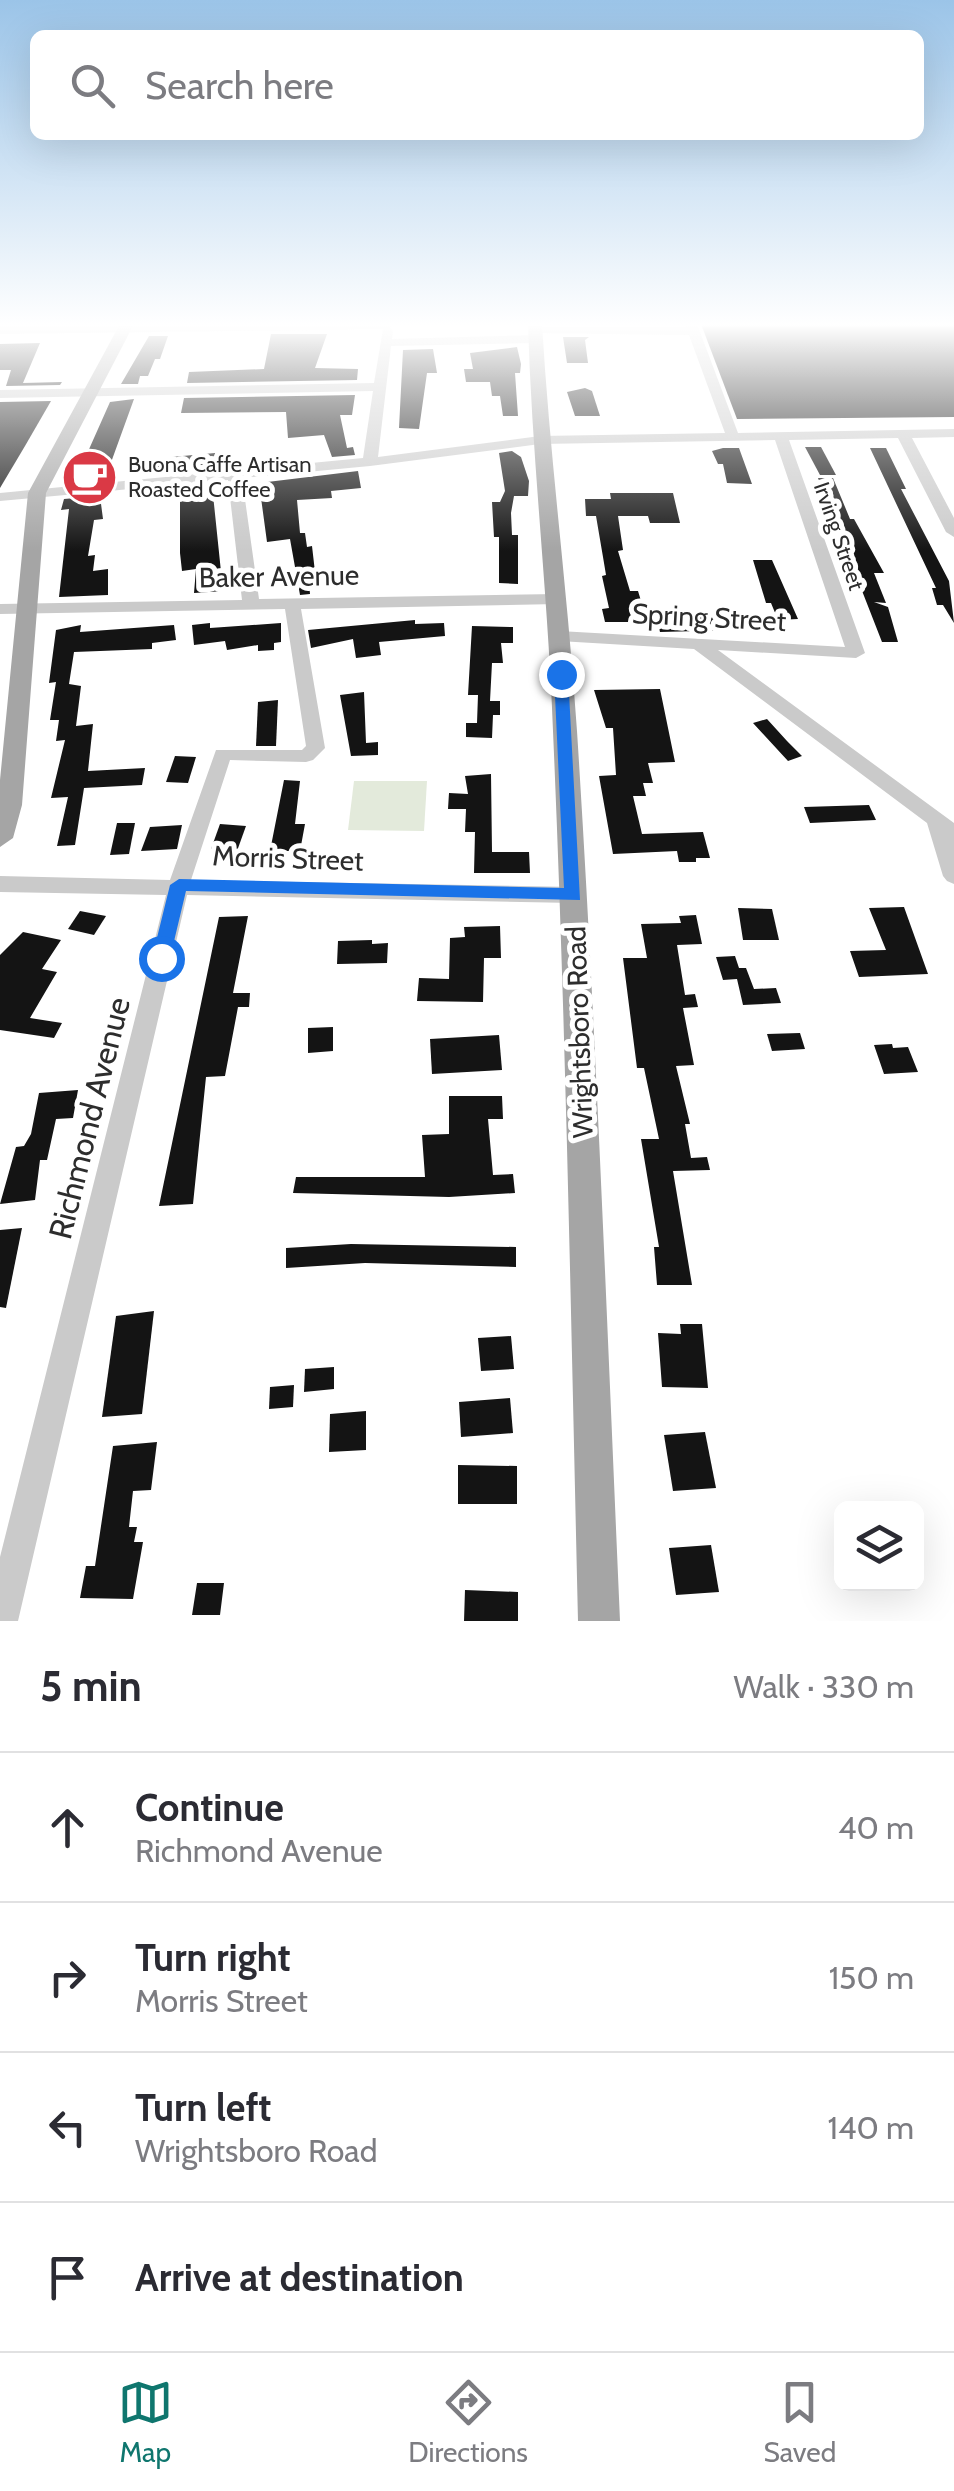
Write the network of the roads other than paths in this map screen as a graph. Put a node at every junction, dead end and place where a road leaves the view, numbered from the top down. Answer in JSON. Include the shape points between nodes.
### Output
{"nodes":[{"id":1,"x":87,"y":400,"type":"edge"},
{"id":2,"x":377,"y":400,"type":"edge"},
{"id":3,"x":538,"y":400,"type":"edge"},
{"id":4,"x":719,"y":400,"type":"edge"},
{"id":5,"x":954,"y":433,"type":"edge"},
{"id":6,"x":732,"y":434,"type":"junction"},
{"id":7,"x":903,"y":434,"type":"junction"},
{"id":8,"x":780,"y":435,"type":"junction"},
{"id":9,"x":540,"y":440,"type":"junction"},
{"id":10,"x":370,"y":462,"type":"junction"},
{"id":11,"x":234,"y":474,"type":"junction"},
{"id":12,"x":37,"y":494,"type":"junction"},
{"id":13,"x":0,"y":497,"type":"edge"},
{"id":14,"x":953,"y":530,"type":"edge"},
{"id":15,"x":558,"y":600,"type":"junction"},
{"id":16,"x":292,"y":603,"type":"junction"},
{"id":17,"x":251,"y":604,"type":"junction"},
{"id":18,"x":27,"y":608,"type":"junction"},
{"id":19,"x":0,"y":609,"type":"edge"},
{"id":20,"x":559,"y":636,"type":"junction"},
{"id":21,"x":699,"y":644,"type":"junction"},
{"id":22,"x":856,"y":653,"type":"joint"},
{"id":23,"x":7,"y":744,"type":"edge"},
{"id":24,"x":936,"y":819,"type":"junction"},
{"id":25,"x":954,"y":833,"type":"edge"},
{"id":26,"x":0,"y":838,"type":"edge"},
{"id":27,"x":954,"y":876,"type":"edge"},
{"id":28,"x":0,"y":884,"type":"edge"},
{"id":29,"x":179,"y":885,"type":"junction"},
{"id":30,"x":574,"y":895,"type":"junction"},
{"id":31,"x":1,"y":1621,"type":"edge"},
{"id":32,"x":599,"y":1621,"type":"edge"}],
"edges":[{"from":1,"to":12,"type":"main road"},
{"from":2,"to":10,"type":"street"},
{"from":3,"to":9,"type":"main road","name":"Wrightsboro Road"},
{"from":4,"to":6,"type":"street"},
{"from":5,"to":7,"type":"street"},
{"from":6,"to":8,"type":"street"},
{"from":6,"to":9,"type":"street"},
{"from":7,"to":8,"type":"street"},
{"from":7,"to":14,"type":"street"},
{"from":8,"to":22,"type":"street","name":"Irving Street"},
{"from":9,"to":10,"type":"street"},
{"from":9,"to":15,"type":"main road","name":"Wrightsboro Road"},
{"from":10,"to":11,"type":"street"},
{"from":11,"to":12,"type":"street"},
{"from":11,"to":17,"type":"street"},
{"from":12,"to":13,"type":"street"},
{"from":12,"to":18,"type":"main road"},
{"from":15,"to":16,"type":"street","name":"Baker Avenue"},
{"from":15,"to":20,"type":"main road","name":"Wrightsboro Road"},
{"from":16,"to":17,"type":"street","name":"Baker Avenue"},
{"from":16,"to":29,"type":"street","name":"Richmond Avenue","via":[[316,748],[306,756],[223,754]]},
{"from":17,"to":18,"type":"street","name":"Baker Avenue"},
{"from":18,"to":19,"type":"street","name":"Baker Avenue"},
{"from":18,"to":23,"type":"main road"},
{"from":20,"to":21,"type":"street","name":"Spring Street"},
{"from":20,"to":30,"type":"main road","name":"Wrightsboro Road"},
{"from":21,"to":22,"type":"street","name":"Spring Street"},
{"from":21,"to":24,"type":"street"},
{"from":23,"to":26,"type":"main road","via":[[10,806]]},
{"from":24,"to":25,"type":"street"},
{"from":24,"to":27,"type":"street"},
{"from":28,"to":29,"type":"street","name":"Morris Street"},
{"from":29,"to":30,"type":"street","name":"Morris Street"},
{"from":29,"to":31,"type":"street","name":"Richmond Avenue"},
{"from":30,"to":32,"type":"main road","name":"Wrightsboro Road"}]}
